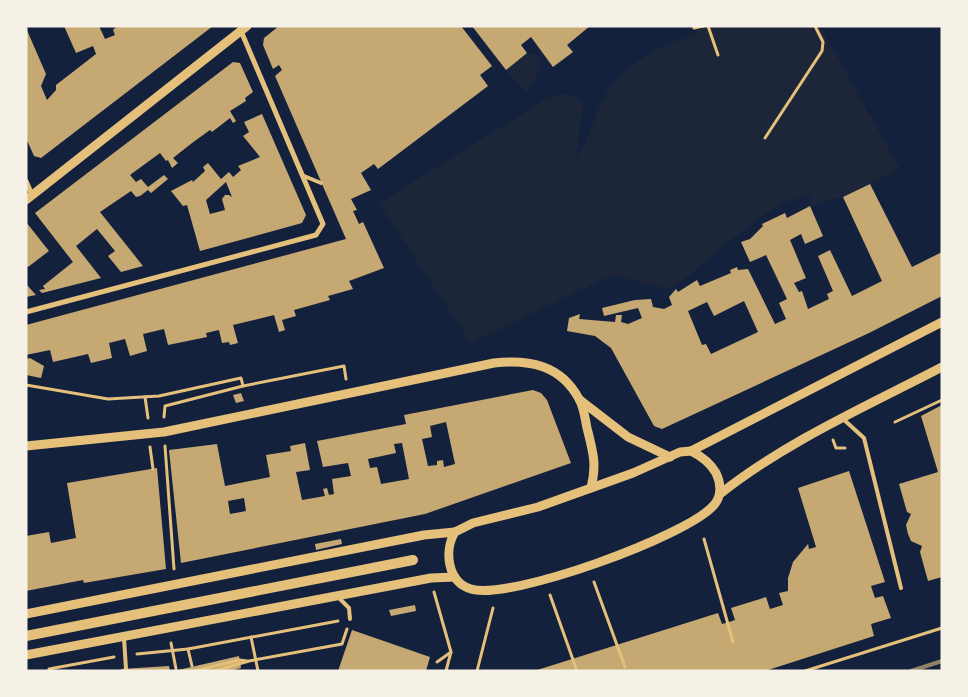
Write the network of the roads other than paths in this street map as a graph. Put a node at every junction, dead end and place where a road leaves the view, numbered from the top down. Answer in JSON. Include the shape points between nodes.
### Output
{"nodes":[{"id":1,"x":244,"y":28,"type":"edge"},
{"id":2,"x":304,"y":176,"type":"junction"},
{"id":3,"x":26,"y":181,"type":"edge"},
{"id":4,"x":321,"y":183,"type":"dead end"},
{"id":5,"x":29,"y":198,"type":"edge"},
{"id":6,"x":26,"y":312,"type":"edge"},
{"id":7,"x":942,"y":322,"type":"edge"},
{"id":8,"x":942,"y":367,"type":"edge"},
{"id":9,"x":580,"y":400,"type":"junction"},
{"id":10,"x":842,"y":418,"type":"junction"},
{"id":11,"x":26,"y":446,"type":"edge"},
{"id":12,"x":691,"y":451,"type":"junction"},
{"id":13,"x":670,"y":457,"type":"junction"},
{"id":14,"x":591,"y":488,"type":"junction"},
{"id":15,"x":720,"y":494,"type":"junction"},
{"id":16,"x":455,"y":532,"type":"junction"},
{"id":17,"x":412,"y":560,"type":"dead end"},
{"id":18,"x":455,"y":577,"type":"junction"},
{"id":19,"x":901,"y":588,"type":"dead end"},
{"id":20,"x":337,"y":596,"type":"junction"},
{"id":21,"x":26,"y":614,"type":"edge"},
{"id":22,"x":350,"y":619,"type":"road end"},
{"id":23,"x":26,"y":636,"type":"edge"},
{"id":24,"x":124,"y":638,"type":"junction"},
{"id":25,"x":26,"y":655,"type":"edge"},
{"id":26,"x":126,"y":669,"type":"dead end"}],
"edges":[{"from":1,"to":2,"type":"street"},
{"from":1,"to":5,"type":"street"},
{"from":2,"to":4,"type":"lane"},
{"from":2,"to":6,"type":"street","via":[[323,224],[316,235]]},
{"from":3,"to":5,"type":"street"},
{"from":7,"to":12,"type":"street"},
{"from":8,"to":10,"type":"street"},
{"from":9,"to":11,"type":"street","via":[[570,386],[547,367],[514,361],[164,432]]},
{"from":9,"to":13,"type":"street","via":[[628,436]]},
{"from":9,"to":14,"type":"street","via":[[595,460]]},
{"from":10,"to":15,"type":"street","via":[[742,476]]},
{"from":10,"to":19,"type":"lane","via":[[864,438]]},
{"from":12,"to":13,"type":"street"},
{"from":12,"to":15,"type":"street","via":[[713,468],[718,476]]},
{"from":13,"to":14,"type":"street"},
{"from":14,"to":16,"type":"street","via":[[538,508],[473,523]]},
{"from":15,"to":18,"type":"street","via":[[715,505],[691,524],[596,563],[489,591],[471,589]]},
{"from":16,"to":18,"type":"street","via":[[448,550],[449,564]]},
{"from":16,"to":21,"type":"street","via":[[424,535]]},
{"from":17,"to":23,"type":"main road"},
{"from":18,"to":20,"type":"street","via":[[431,578]]},
{"from":20,"to":22,"type":"lane","via":[[348,608]]},
{"from":20,"to":24,"type":"street"},
{"from":24,"to":25,"type":"street"},
{"from":24,"to":26,"type":"lane"}]}
